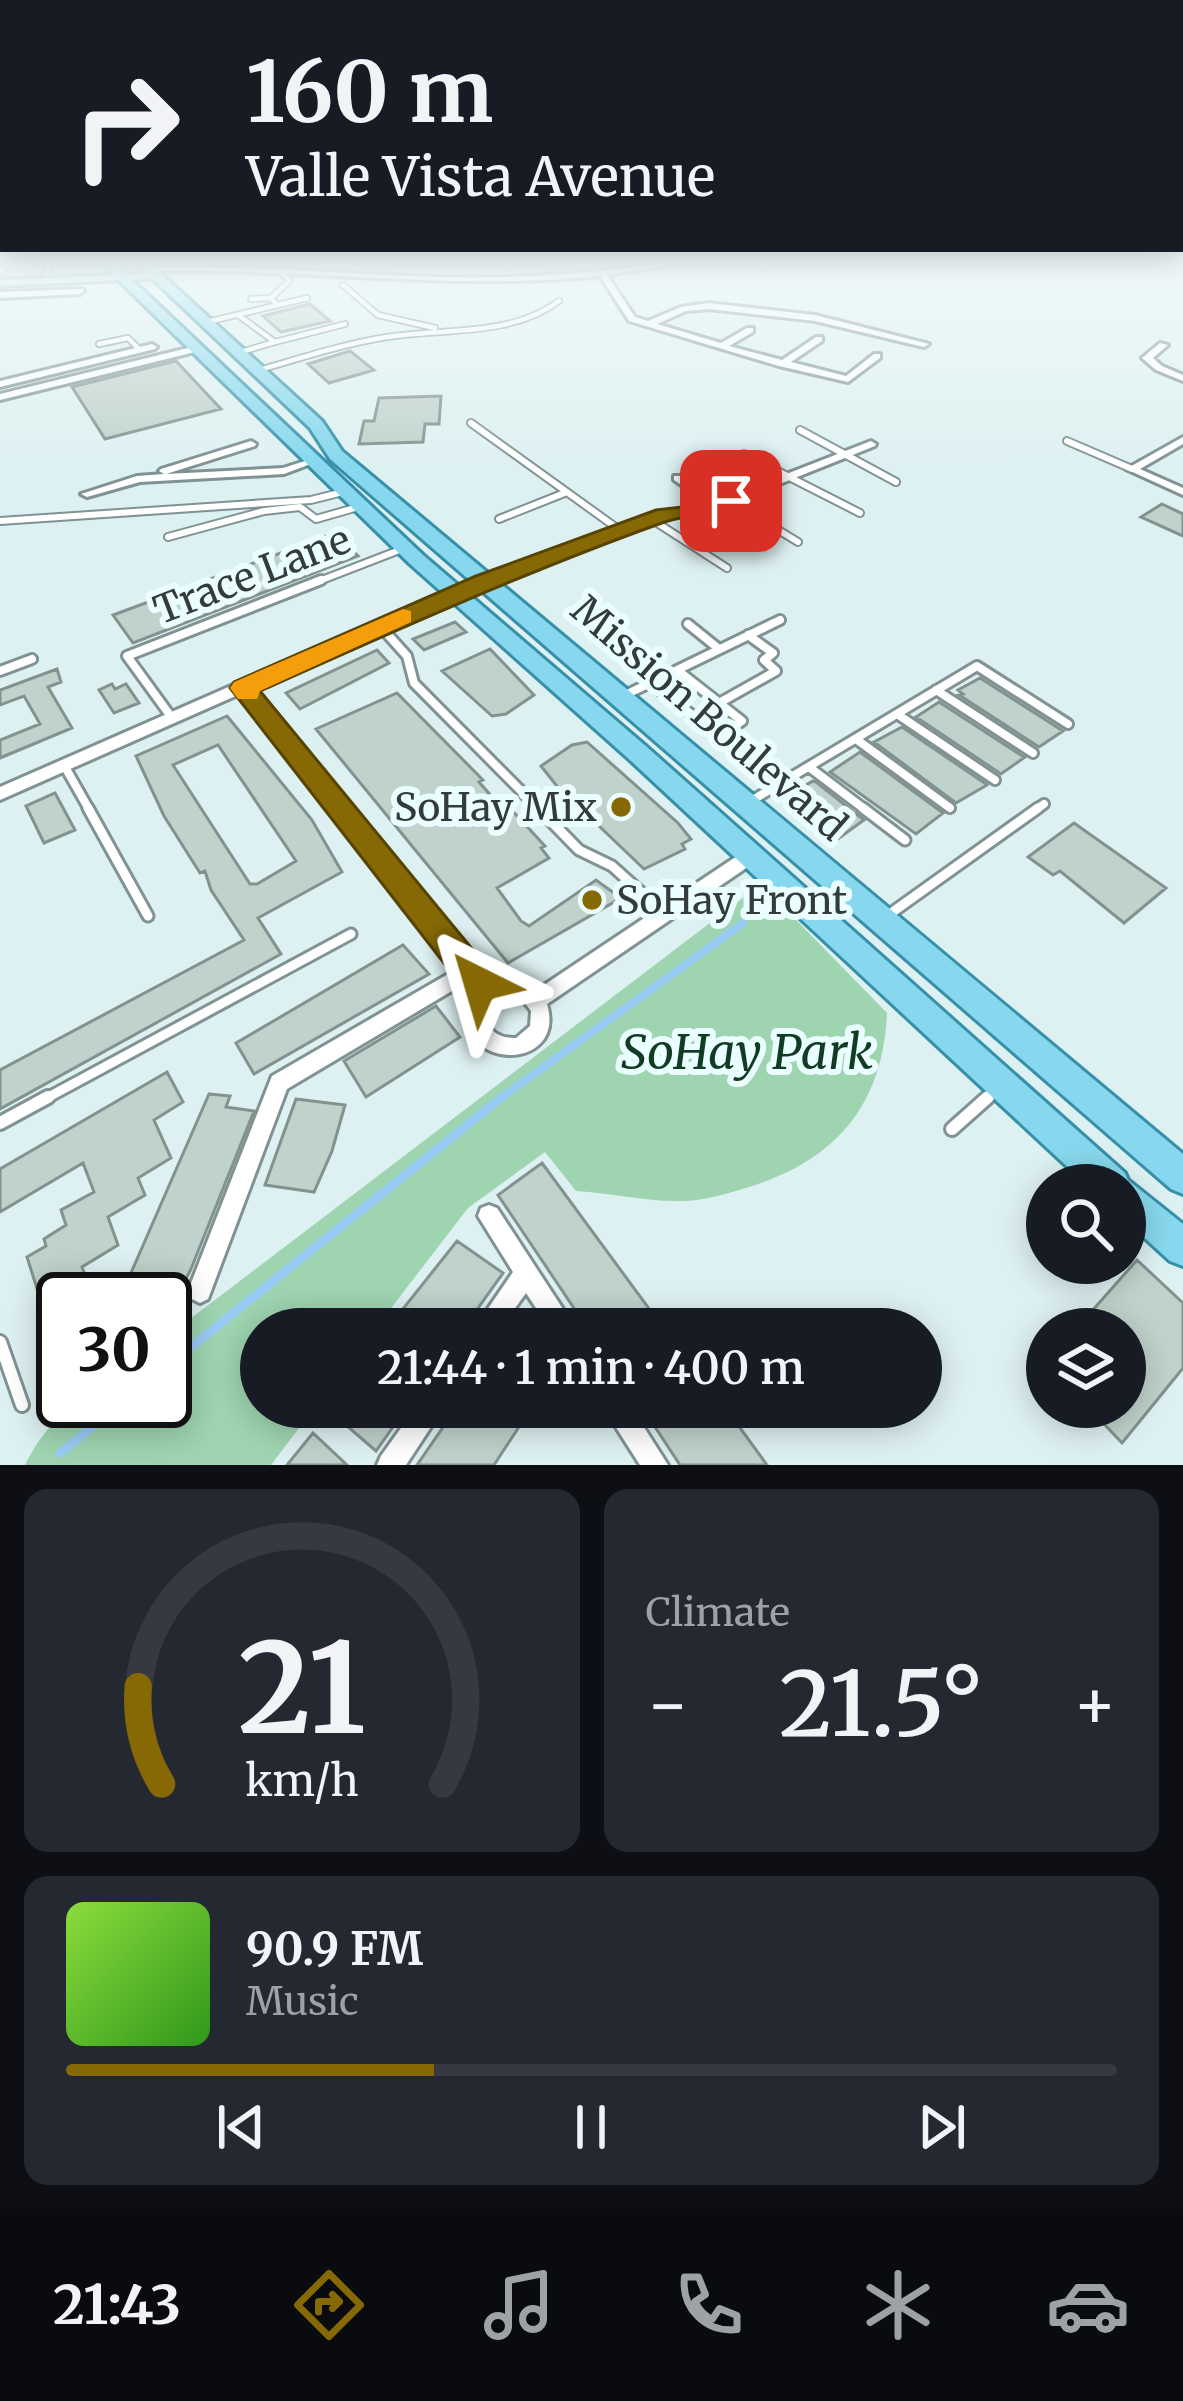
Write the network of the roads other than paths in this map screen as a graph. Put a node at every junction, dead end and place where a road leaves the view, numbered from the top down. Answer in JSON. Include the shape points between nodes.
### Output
{"nodes":[{"id":1,"x":175,"y":329,"type":"edge"},
{"id":2,"x":215,"y":329,"type":"edge"},
{"id":3,"x":258,"y":329,"type":"edge"},
{"id":4,"x":324,"y":329,"type":"edge"},
{"id":5,"x":440,"y":329,"type":"edge"},
{"id":6,"x":457,"y":329,"type":"edge"},
{"id":7,"x":666,"y":329,"type":"edge"},
{"id":8,"x":675,"y":329,"type":"edge"},
{"id":9,"x":863,"y":329,"type":"edge"},
{"id":10,"x":750,"y":330,"type":"dead end"},
{"id":11,"x":448,"y":331,"type":"junction"},
{"id":12,"x":672,"y":331,"type":"junction"},
{"id":13,"x":819,"y":338,"type":"dead end"},
{"id":14,"x":275,"y":342,"type":"junction"},
{"id":15,"x":99,"y":344,"type":"dead end"},
{"id":16,"x":924,"y":344,"type":"dead end"},
{"id":17,"x":724,"y":345,"type":"junction"},
{"id":18,"x":1162,"y":345,"type":"dead end"},
{"id":19,"x":146,"y":348,"type":"joint"},
{"id":20,"x":196,"y":350,"type":"junction"},
{"id":21,"x":239,"y":352,"type":"junction"},
{"id":22,"x":877,"y":356,"type":"dead end"},
{"id":23,"x":782,"y":364,"type":"junction"},
{"id":24,"x":258,"y":370,"type":"junction"},
{"id":25,"x":1183,"y":378,"type":"edge"},
{"id":26,"x":0,"y":384,"type":"edge"},
{"id":27,"x":0,"y":397,"type":"edge"},
{"id":28,"x":471,"y":423,"type":"dead end"},
{"id":29,"x":800,"y":430,"type":"dead end"},
{"id":30,"x":1183,"y":440,"type":"edge"},
{"id":31,"x":1067,"y":441,"type":"dead end"},
{"id":32,"x":251,"y":444,"type":"dead end"},
{"id":33,"x":871,"y":444,"type":"dead end"},
{"id":34,"x":845,"y":453,"type":"junction"},
{"id":35,"x":744,"y":454,"type":"dead end"},
{"id":36,"x":311,"y":462,"type":"junction"},
{"id":37,"x":1132,"y":469,"type":"junction"},
{"id":38,"x":788,"y":476,"type":"junction"},
{"id":39,"x":678,"y":478,"type":"dead end"},
{"id":40,"x":137,"y":479,"type":"junction"},
{"id":41,"x":896,"y":482,"type":"dead end"},
{"id":42,"x":344,"y":492,"type":"junction"},
{"id":43,"x":567,"y":492,"type":"junction"},
{"id":44,"x":1183,"y":492,"type":"edge"},
{"id":45,"x":87,"y":494,"type":"dead end"},
{"id":46,"x":725,"y":503,"type":"junction"},
{"id":47,"x":359,"y":507,"type":"junction"},
{"id":48,"x":860,"y":513,"type":"dead end"},
{"id":49,"x":499,"y":519,"type":"dead end"},
{"id":50,"x":651,"y":519,"type":"junction"},
{"id":51,"x":0,"y":521,"type":"edge"},
{"id":52,"x":621,"y":531,"type":"junction"},
{"id":53,"x":168,"y":537,"type":"dead end"},
{"id":54,"x":798,"y":542,"type":"dead end"},
{"id":55,"x":404,"y":548,"type":"junction"},
{"id":56,"x":727,"y":568,"type":"dead end"},
{"id":57,"x":484,"y":581,"type":"junction"},
{"id":58,"x":453,"y":594,"type":"junction"},
{"id":59,"x":780,"y":620,"type":"dead end"},
{"id":60,"x":688,"y":624,"type":"dead end"},
{"id":61,"x":381,"y":627,"type":"junction"},
{"id":62,"x":748,"y":635,"type":"junction"},
{"id":63,"x":719,"y":649,"type":"junction"},
{"id":64,"x":32,"y":658,"type":"dead end"},
{"id":65,"x":677,"y":670,"type":"junction"},
{"id":66,"x":0,"y":671,"type":"edge"},
{"id":67,"x":650,"y":683,"type":"junction"},
{"id":68,"x":243,"y":688,"type":"junction"},
{"id":69,"x":936,"y":690,"type":"junction"},
{"id":70,"x":620,"y":698,"type":"junction"},
{"id":71,"x":719,"y":704,"type":"junction"},
{"id":72,"x":897,"y":714,"type":"junction"},
{"id":73,"x":172,"y":718,"type":"junction"},
{"id":74,"x":1068,"y":724,"type":"dead end"},
{"id":75,"x":856,"y":739,"type":"junction"},
{"id":76,"x":1033,"y":753,"type":"dead end"},
{"id":77,"x":65,"y":767,"type":"junction"},
{"id":78,"x":809,"y":767,"type":"junction"},
{"id":79,"x":994,"y":780,"type":"dead end"},
{"id":80,"x":0,"y":794,"type":"edge"},
{"id":81,"x":1043,"y":804,"type":"dead end"},
{"id":82,"x":745,"y":805,"type":"junction"},
{"id":83,"x":950,"y":808,"type":"dead end"},
{"id":84,"x":905,"y":840,"type":"dead end"},
{"id":85,"x":749,"y":856,"type":"junction"},
{"id":86,"x":664,"y":914,"type":"junction"},
{"id":87,"x":148,"y":916,"type":"dead end"},
{"id":88,"x":881,"y":920,"type":"junction"},
{"id":89,"x":351,"y":934,"type":"dead end"},
{"id":90,"x":468,"y":972,"type":"junction"},
{"id":91,"x":493,"y":993,"type":"junction"},
{"id":92,"x":538,"y":1000,"type":"junction"},
{"id":93,"x":1002,"y":1085,"type":"junction"},
{"id":94,"x":0,"y":1123,"type":"edge"},
{"id":95,"x":952,"y":1129,"type":"dead end"},
{"id":96,"x":1090,"y":1164,"type":"edge"},
{"id":97,"x":1183,"y":1177,"type":"edge"},
{"id":98,"x":1146,"y":1215,"type":"edge"},
{"id":99,"x":489,"y":1216,"type":"dead end"},
{"id":100,"x":1183,"y":1248,"type":"edge"},
{"id":101,"x":526,"y":1273,"type":"junction"},
{"id":102,"x":200,"y":1291,"type":"dead end"},
{"id":103,"x":501,"y":1308,"type":"edge"},
{"id":104,"x":549,"y":1308,"type":"edge"},
{"id":105,"x":0,"y":1342,"type":"edge"},
{"id":106,"x":22,"y":1406,"type":"dead end"},
{"id":107,"x":416,"y":1428,"type":"edge"},
{"id":108,"x":630,"y":1428,"type":"edge"},
{"id":109,"x":389,"y":1465,"type":"edge"},
{"id":110,"x":656,"y":1465,"type":"edge"}],
"edges":[{"from":1,"to":20,"type":"main road","name":"Mission Boulevard"},
{"from":2,"to":21,"type":"main road","name":"Mission Boulevard"},
{"from":3,"to":14,"type":"lane"},
{"from":4,"to":14,"type":"lane"},
{"from":5,"to":11,"type":"lane"},
{"from":6,"to":11,"type":"lane"},
{"from":7,"to":12,"type":"street"},
{"from":8,"to":12,"type":"street"},
{"from":9,"to":16,"type":"street"},
{"from":10,"to":17,"type":"street"},
{"from":11,"to":24,"type":"lane","via":[[360,342]]},
{"from":12,"to":17,"type":"street"},
{"from":13,"to":23,"type":"street"},
{"from":14,"to":21,"type":"lane"},
{"from":15,"to":19,"type":"lane","via":[[128,338]]},
{"from":17,"to":23,"type":"street"},
{"from":18,"to":25,"type":"street","via":[[1147,358]]},
{"from":19,"to":26,"type":"street"},
{"from":20,"to":27,"type":"street"},
{"from":20,"to":36,"type":"main road","name":"Mission Boulevard"},
{"from":21,"to":24,"type":"main road","name":"Mission Boulevard"},
{"from":22,"to":23,"type":"street","via":[[848,379]]},
{"from":24,"to":57,"type":"main road","name":"Mission Boulevard","via":[[336,455]]},
{"from":28,"to":43,"type":"lane"},
{"from":29,"to":34,"type":"lane"},
{"from":30,"to":37,"type":"street"},
{"from":31,"to":37,"type":"lane"},
{"from":32,"to":40,"type":"street"},
{"from":33,"to":34,"type":"street"},
{"from":34,"to":38,"type":"street"},
{"from":34,"to":41,"type":"lane"},
{"from":35,"to":38,"type":"lane"},
{"from":36,"to":40,"type":"street","via":[[284,471]]},
{"from":36,"to":42,"type":"main road","name":"Mission Boulevard"},
{"from":37,"to":44,"type":"street"},
{"from":38,"to":46,"type":"street"},
{"from":38,"to":48,"type":"lane"},
{"from":39,"to":46,"type":"street"},
{"from":40,"to":45,"type":"street"},
{"from":42,"to":47,"type":"main road","name":"Mission Boulevard"},
{"from":42,"to":51,"type":"lane"},
{"from":43,"to":49,"type":"lane"},
{"from":43,"to":52,"type":"lane"},
{"from":46,"to":50,"type":"street"},
{"from":46,"to":54,"type":"lane"},
{"from":47,"to":53,"type":"lane","via":[[316,518],[300,507],[264,511]]},
{"from":47,"to":55,"type":"main road","name":"Mission Boulevard"},
{"from":50,"to":52,"type":"street"},
{"from":50,"to":56,"type":"lane"},
{"from":52,"to":57,"type":"street"},
{"from":55,"to":58,"type":"main road","name":"Mission Boulevard"},
{"from":55,"to":73,"type":"lane","name":"Trace Lane","via":[[127,656]]},
{"from":57,"to":58,"type":"street"},
{"from":57,"to":70,"type":"main road","name":"Mission Boulevard"},
{"from":58,"to":61,"type":"street"},
{"from":58,"to":85,"type":"main road","name":"Mission Boulevard"},
{"from":59,"to":62,"type":"lane"},
{"from":60,"to":63,"type":"lane"},
{"from":61,"to":68,"type":"street"},
{"from":61,"to":86,"type":"lane","via":[[407,656],[414,683],[532,803]]},
{"from":62,"to":63,"type":"lane"},
{"from":62,"to":71,"type":"lane","via":[[772,653],[764,660],[776,671]]},
{"from":63,"to":65,"type":"lane"},
{"from":64,"to":66,"type":"lane"},
{"from":65,"to":67,"type":"lane"},
{"from":65,"to":71,"type":"lane"},
{"from":67,"to":70,"type":"lane"},
{"from":67,"to":71,"type":"lane","via":[[720,736],[742,721]]},
{"from":68,"to":73,"type":"street"},
{"from":68,"to":90,"type":"street"},
{"from":69,"to":72,"type":"lane"},
{"from":69,"to":74,"type":"lane","via":[[977,666]]},
{"from":69,"to":76,"type":"lane"},
{"from":70,"to":82,"type":"main road","name":"Mission Boulevard"},
{"from":72,"to":75,"type":"lane"},
{"from":72,"to":79,"type":"lane"},
{"from":73,"to":77,"type":"street"},
{"from":75,"to":78,"type":"lane"},
{"from":75,"to":83,"type":"lane"},
{"from":77,"to":80,"type":"street"},
{"from":77,"to":87,"type":"lane"},
{"from":78,"to":82,"type":"lane"},
{"from":78,"to":84,"type":"lane"},
{"from":81,"to":88,"type":"lane"},
{"from":82,"to":88,"type":"main road","name":"Mission Boulevard"},
{"from":85,"to":86,"type":"street"},
{"from":85,"to":93,"type":"main road","name":"Mission Boulevard"},
{"from":86,"to":92,"type":"street"},
{"from":88,"to":97,"type":"main road","name":"Mission Boulevard"},
{"from":89,"to":94,"type":"lane"},
{"from":90,"to":91,"type":"street"},
{"from":90,"to":102,"type":"street","via":[[279,1082]]},
{"from":91,"to":92,"type":"street","via":[[519,988]]},
{"from":91,"to":92,"type":"street","via":[[478,1023],[503,1046],[537,1032]]},
{"from":93,"to":95,"type":"lane"},
{"from":93,"to":96,"type":"main road","name":"Mission Boulevard"},
{"from":98,"to":100,"type":"main road"},
{"from":99,"to":101,"type":"street"},
{"from":101,"to":103,"type":"street"},
{"from":101,"to":104,"type":"street"},
{"from":105,"to":106,"type":"lane"},
{"from":107,"to":109,"type":"street"},
{"from":108,"to":110,"type":"street"}]}
